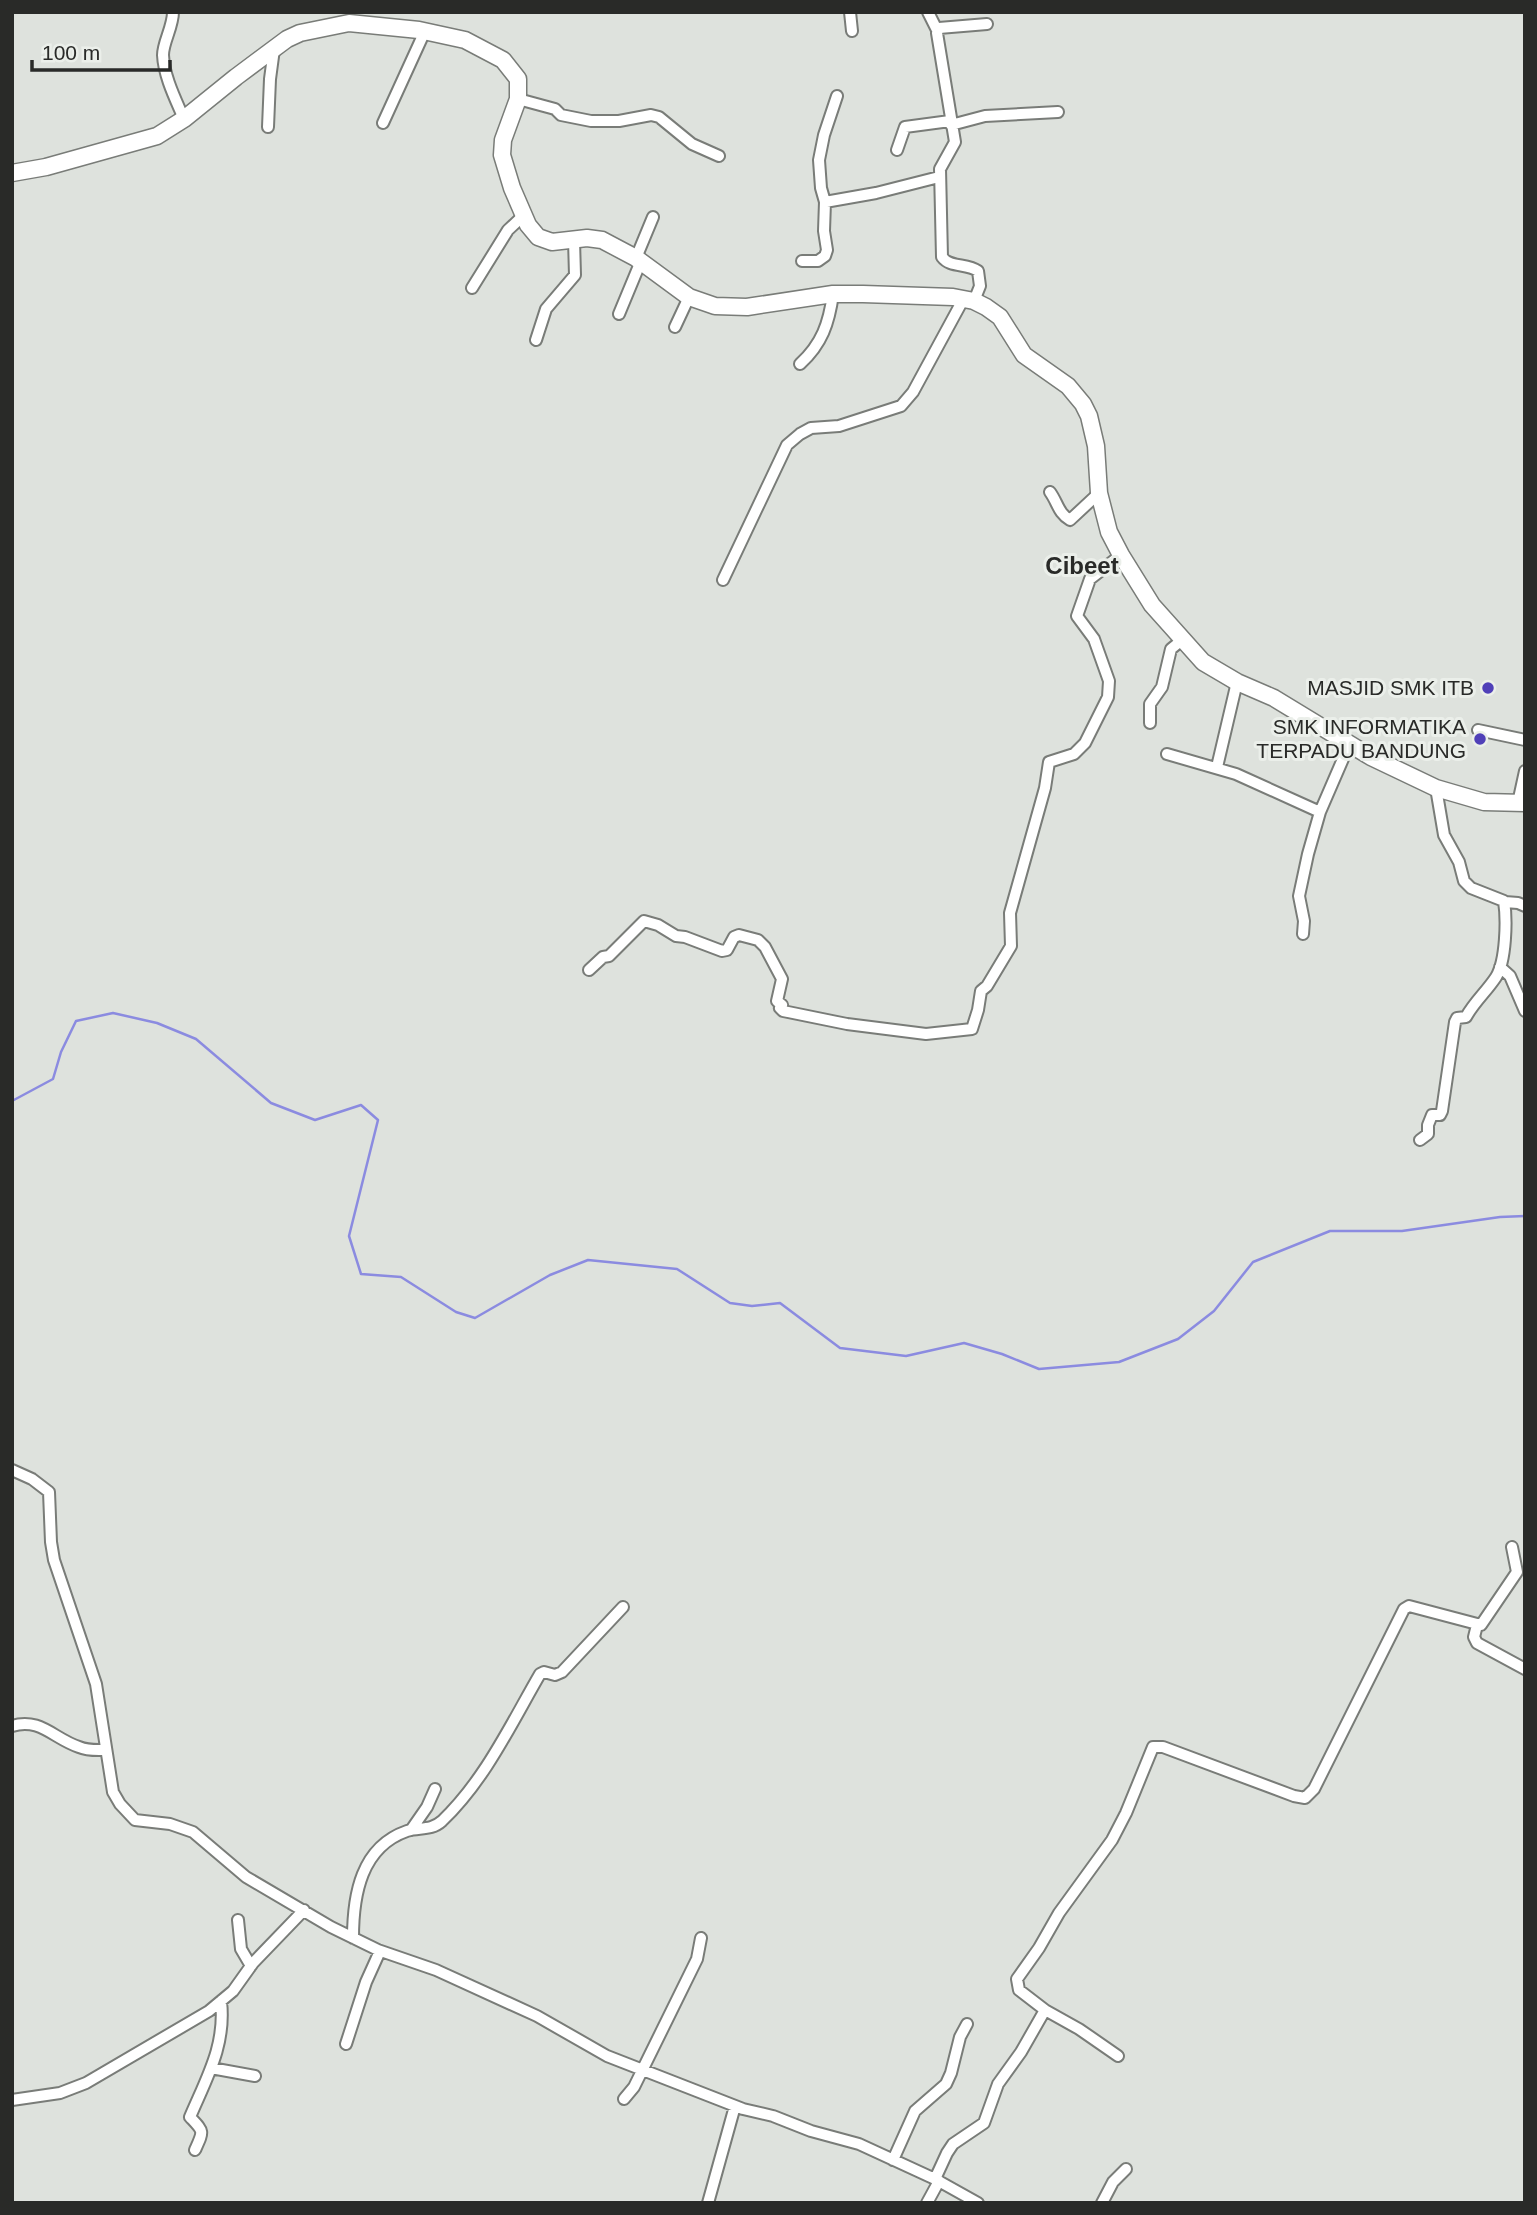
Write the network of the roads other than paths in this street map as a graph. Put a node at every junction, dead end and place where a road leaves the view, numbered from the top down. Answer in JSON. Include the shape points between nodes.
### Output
{"nodes":[{"id":1,"x":173,"y":12,"type":"edge"},
{"id":2,"x":850,"y":12,"type":"edge"},
{"id":3,"x":928,"y":12,"type":"edge"},
{"id":4,"x":987,"y":24,"type":"dead end"},
{"id":5,"x":937,"y":30,"type":"junction"},
{"id":6,"x":425,"y":31,"type":"junction"},
{"id":7,"x":852,"y":31,"type":"dead end"},
{"id":8,"x":274,"y":49,"type":"junction"},
{"id":9,"x":837,"y":96,"type":"dead end"},
{"id":10,"x":518,"y":99,"type":"junction"},
{"id":11,"x":1058,"y":111,"type":"dead end"},
{"id":12,"x":184,"y":119,"type":"junction"},
{"id":13,"x":383,"y":123,"type":"dead end"},
{"id":14,"x":951,"y":123,"type":"junction"},
{"id":15,"x":268,"y":127,"type":"dead end"},
{"id":16,"x":897,"y":150,"type":"dead end"},
{"id":17,"x":719,"y":156,"type":"dead end"},
{"id":18,"x":12,"y":173,"type":"edge"},
{"id":19,"x":939,"y":177,"type":"junction"},
{"id":20,"x":825,"y":202,"type":"junction"},
{"id":21,"x":524,"y":215,"type":"junction"},
{"id":22,"x":653,"y":217,"type":"dead end"},
{"id":23,"x":574,"y":240,"type":"junction"},
{"id":24,"x":639,"y":260,"type":"junction"},
{"id":25,"x":803,"y":261,"type":"dead end"},
{"id":26,"x":472,"y":288,"type":"dead end"},
{"id":27,"x":833,"y":294,"type":"junction"},
{"id":28,"x":689,"y":297,"type":"junction"},
{"id":29,"x":969,"y":300,"type":"junction"},
{"id":30,"x":619,"y":314,"type":"dead end"},
{"id":31,"x":675,"y":327,"type":"dead end"},
{"id":32,"x":536,"y":340,"type":"dead end"},
{"id":33,"x":800,"y":364,"type":"dead end"},
{"id":34,"x":1050,"y":492,"type":"dead end"},
{"id":35,"x":1099,"y":494,"type":"junction"},
{"id":36,"x":1121,"y":555,"type":"junction"},
{"id":37,"x":723,"y":580,"type":"dead end"},
{"id":38,"x":1182,"y":640,"type":"junction"},
{"id":39,"x":1237,"y":682,"type":"junction"},
{"id":40,"x":1150,"y":723,"type":"dead end"},
{"id":41,"x":1478,"y":730,"type":"dead end"},
{"id":42,"x":1525,"y":740,"type":"edge"},
{"id":43,"x":1349,"y":745,"type":"junction"},
{"id":44,"x":1167,"y":754,"type":"dead end"},
{"id":45,"x":1217,"y":766,"type":"junction"},
{"id":46,"x":1525,"y":771,"type":"edge"},
{"id":47,"x":1436,"y":788,"type":"junction"},
{"id":48,"x":1521,"y":803,"type":"edge"},
{"id":49,"x":1320,"y":811,"type":"junction"},
{"id":50,"x":1505,"y":902,"type":"junction"},
{"id":51,"x":1525,"y":906,"type":"edge"},
{"id":52,"x":1303,"y":934,"type":"dead end"},
{"id":53,"x":1500,"y":967,"type":"junction"},
{"id":54,"x":589,"y":970,"type":"dead end"},
{"id":55,"x":1525,"y":1011,"type":"edge"},
{"id":56,"x":1420,"y":1140,"type":"dead end"},
{"id":57,"x":12,"y":1470,"type":"edge"},
{"id":58,"x":1512,"y":1547,"type":"dead end"},
{"id":59,"x":623,"y":1607,"type":"dead end"},
{"id":60,"x":1477,"y":1625,"type":"junction"},
{"id":61,"x":1525,"y":1670,"type":"edge"},
{"id":62,"x":12,"y":1726,"type":"edge"},
{"id":63,"x":106,"y":1749,"type":"junction"},
{"id":64,"x":435,"y":1789,"type":"dead end"},
{"id":65,"x":411,"y":1830,"type":"junction"},
{"id":66,"x":304,"y":1910,"type":"junction"},
{"id":67,"x":238,"y":1920,"type":"dead end"},
{"id":68,"x":353,"y":1938,"type":"junction"},
{"id":69,"x":701,"y":1938,"type":"dead end"},
{"id":70,"x":380,"y":1951,"type":"junction"},
{"id":71,"x":251,"y":1966,"type":"junction"},
{"id":72,"x":221,"y":2001,"type":"junction"},
{"id":73,"x":1045,"y":2010,"type":"junction"},
{"id":74,"x":967,"y":2024,"type":"dead end"},
{"id":75,"x":345,"y":2044,"type":"dead end"},
{"id":76,"x":1118,"y":2056,"type":"dead end"},
{"id":77,"x":211,"y":2068,"type":"junction"},
{"id":78,"x":643,"y":2070,"type":"junction"},
{"id":79,"x":255,"y":2076,"type":"dead end"},
{"id":80,"x":624,"y":2099,"type":"dead end"},
{"id":81,"x":12,"y":2100,"type":"edge"},
{"id":82,"x":735,"y":2106,"type":"junction"},
{"id":83,"x":195,"y":2150,"type":"dead end"},
{"id":84,"x":893,"y":2160,"type":"junction"},
{"id":85,"x":1126,"y":2169,"type":"dead end"},
{"id":86,"x":937,"y":2180,"type":"junction"},
{"id":87,"x":708,"y":2203,"type":"edge"},
{"id":88,"x":927,"y":2203,"type":"edge"},
{"id":89,"x":978,"y":2203,"type":"edge"},
{"id":90,"x":1102,"y":2203,"type":"edge"}],
"edges":[{"from":1,"to":12,"type":"street","via":[[163,55]]},
{"from":2,"to":7,"type":"street"},
{"from":3,"to":5,"type":"street"},
{"from":4,"to":5,"type":"street"},
{"from":5,"to":14,"type":"street"},
{"from":6,"to":8,"type":"main road","via":[[340,24],[300,33]]},
{"from":6,"to":10,"type":"main road","via":[[465,40],[503,60],[518,79]]},
{"from":6,"to":13,"type":"street"},
{"from":8,"to":12,"type":"main road"},
{"from":8,"to":15,"type":"street"},
{"from":9,"to":20,"type":"street","via":[[819,160]]},
{"from":10,"to":17,"type":"street","via":[[591,121],[659,117],[692,144]]},
{"from":10,"to":21,"type":"main road","via":[[502,155]]},
{"from":11,"to":14,"type":"street"},
{"from":12,"to":18,"type":"main road","via":[[157,135]]},
{"from":14,"to":16,"type":"street","via":[[905,127]]},
{"from":14,"to":19,"type":"street","via":[[955,144]]},
{"from":19,"to":20,"type":"street"},
{"from":19,"to":29,"type":"street","via":[[943,259],[978,271],[980,286]]},
{"from":20,"to":25,"type":"street","via":[[825,256]]},
{"from":21,"to":23,"type":"main road","via":[[543,240]]},
{"from":21,"to":26,"type":"street","via":[[508,230]]},
{"from":22,"to":24,"type":"street"},
{"from":23,"to":24,"type":"main road","via":[[601,240]]},
{"from":23,"to":32,"type":"street","via":[[575,275],[546,309]]},
{"from":24,"to":28,"type":"main road"},
{"from":24,"to":30,"type":"street"},
{"from":27,"to":28,"type":"main road","via":[[747,307],[716,306]]},
{"from":27,"to":29,"type":"main road"},
{"from":27,"to":33,"type":"street","via":[[827,328]]},
{"from":28,"to":31,"type":"street"},
{"from":29,"to":35,"type":"main road","via":[[1000,317],[1024,355],[1068,386],[1083,404],[1096,446]]},
{"from":29,"to":37,"type":"street","via":[[901,406],[839,426],[811,428],[787,444]]},
{"from":34,"to":35,"type":"street","via":[[1061,514],[1070,520]]},
{"from":35,"to":36,"type":"main road"},
{"from":36,"to":38,"type":"main road","via":[[1152,605]]},
{"from":36,"to":54,"type":"street","via":[[1091,577],[1077,616],[1094,639],[1108,681],[1108,700],[1085,743],[1074,754],[1049,762],[1010,913],[1010,946],[981,991],[972,1028],[926,1034],[783,1011],[776,1001],[781,976],[765,947],[739,935],[722,951],[643,922]]},
{"from":38,"to":39,"type":"main road","via":[[1203,662]]},
{"from":38,"to":40,"type":"street","via":[[1171,649],[1162,687],[1150,704]]},
{"from":39,"to":43,"type":"main road","via":[[1275,698]]},
{"from":39,"to":45,"type":"street"},
{"from":41,"to":42,"type":"street"},
{"from":43,"to":47,"type":"main road"},
{"from":43,"to":49,"type":"street"},
{"from":44,"to":45,"type":"street"},
{"from":45,"to":49,"type":"street"},
{"from":46,"to":48,"type":"street"},
{"from":47,"to":48,"type":"main road","via":[[1484,802]]},
{"from":47,"to":50,"type":"street","via":[[1444,835],[1464,881]]},
{"from":49,"to":52,"type":"street","via":[[1300,888]]},
{"from":50,"to":51,"type":"street"},
{"from":50,"to":53,"type":"street"},
{"from":53,"to":55,"type":"street","via":[[1510,976]]},
{"from":53,"to":56,"type":"street","via":[[1466,1017],[1455,1022],[1442,1111],[1432,1115],[1428,1134]]},
{"from":57,"to":63,"type":"street","via":[[49,1492],[54,1560],[90,1660]]},
{"from":58,"to":60,"type":"street","via":[[1517,1572],[1484,1622]]},
{"from":59,"to":65,"type":"street","via":[[562,1672],[540,1674],[485,1768],[442,1820],[429,1828]]},
{"from":60,"to":61,"type":"street","via":[[1477,1643]]},
{"from":60,"to":73,"type":"street","via":[[1405,1607],[1314,1789],[1305,1798],[1153,1747],[1112,1840],[1017,1979],[1019,1990]]},
{"from":62,"to":63,"type":"street","via":[[34,1723],[79,1748]]},
{"from":63,"to":66,"type":"street","via":[[113,1792],[135,1820],[193,1832],[239,1873]]},
{"from":64,"to":65,"type":"street"},
{"from":65,"to":68,"type":"street","via":[[378,1848],[366,1865],[355,1898]]},
{"from":66,"to":68,"type":"street"},
{"from":66,"to":71,"type":"street"},
{"from":67,"to":71,"type":"street","via":[[241,1949]]},
{"from":68,"to":70,"type":"street"},
{"from":69,"to":78,"type":"street","via":[[697,1959]]},
{"from":70,"to":75,"type":"street"},
{"from":70,"to":78,"type":"street","via":[[436,1970]]},
{"from":71,"to":72,"type":"street"},
{"from":72,"to":77,"type":"street","via":[[223,2027]]},
{"from":72,"to":81,"type":"street","via":[[86,2083],[60,2093]]},
{"from":73,"to":76,"type":"street"},
{"from":73,"to":86,"type":"street","via":[[998,2084],[984,2123],[953,2144]]},
{"from":74,"to":84,"type":"street","via":[[946,2084],[915,2111]]},
{"from":77,"to":79,"type":"street"},
{"from":77,"to":83,"type":"street","via":[[190,2117],[202,2130]]},
{"from":78,"to":80,"type":"street"},
{"from":78,"to":82,"type":"street"},
{"from":82,"to":84,"type":"street","via":[[859,2144]]},
{"from":82,"to":87,"type":"street"},
{"from":84,"to":86,"type":"street"},
{"from":85,"to":90,"type":"street"},
{"from":86,"to":88,"type":"street"},
{"from":86,"to":89,"type":"street"}]}
